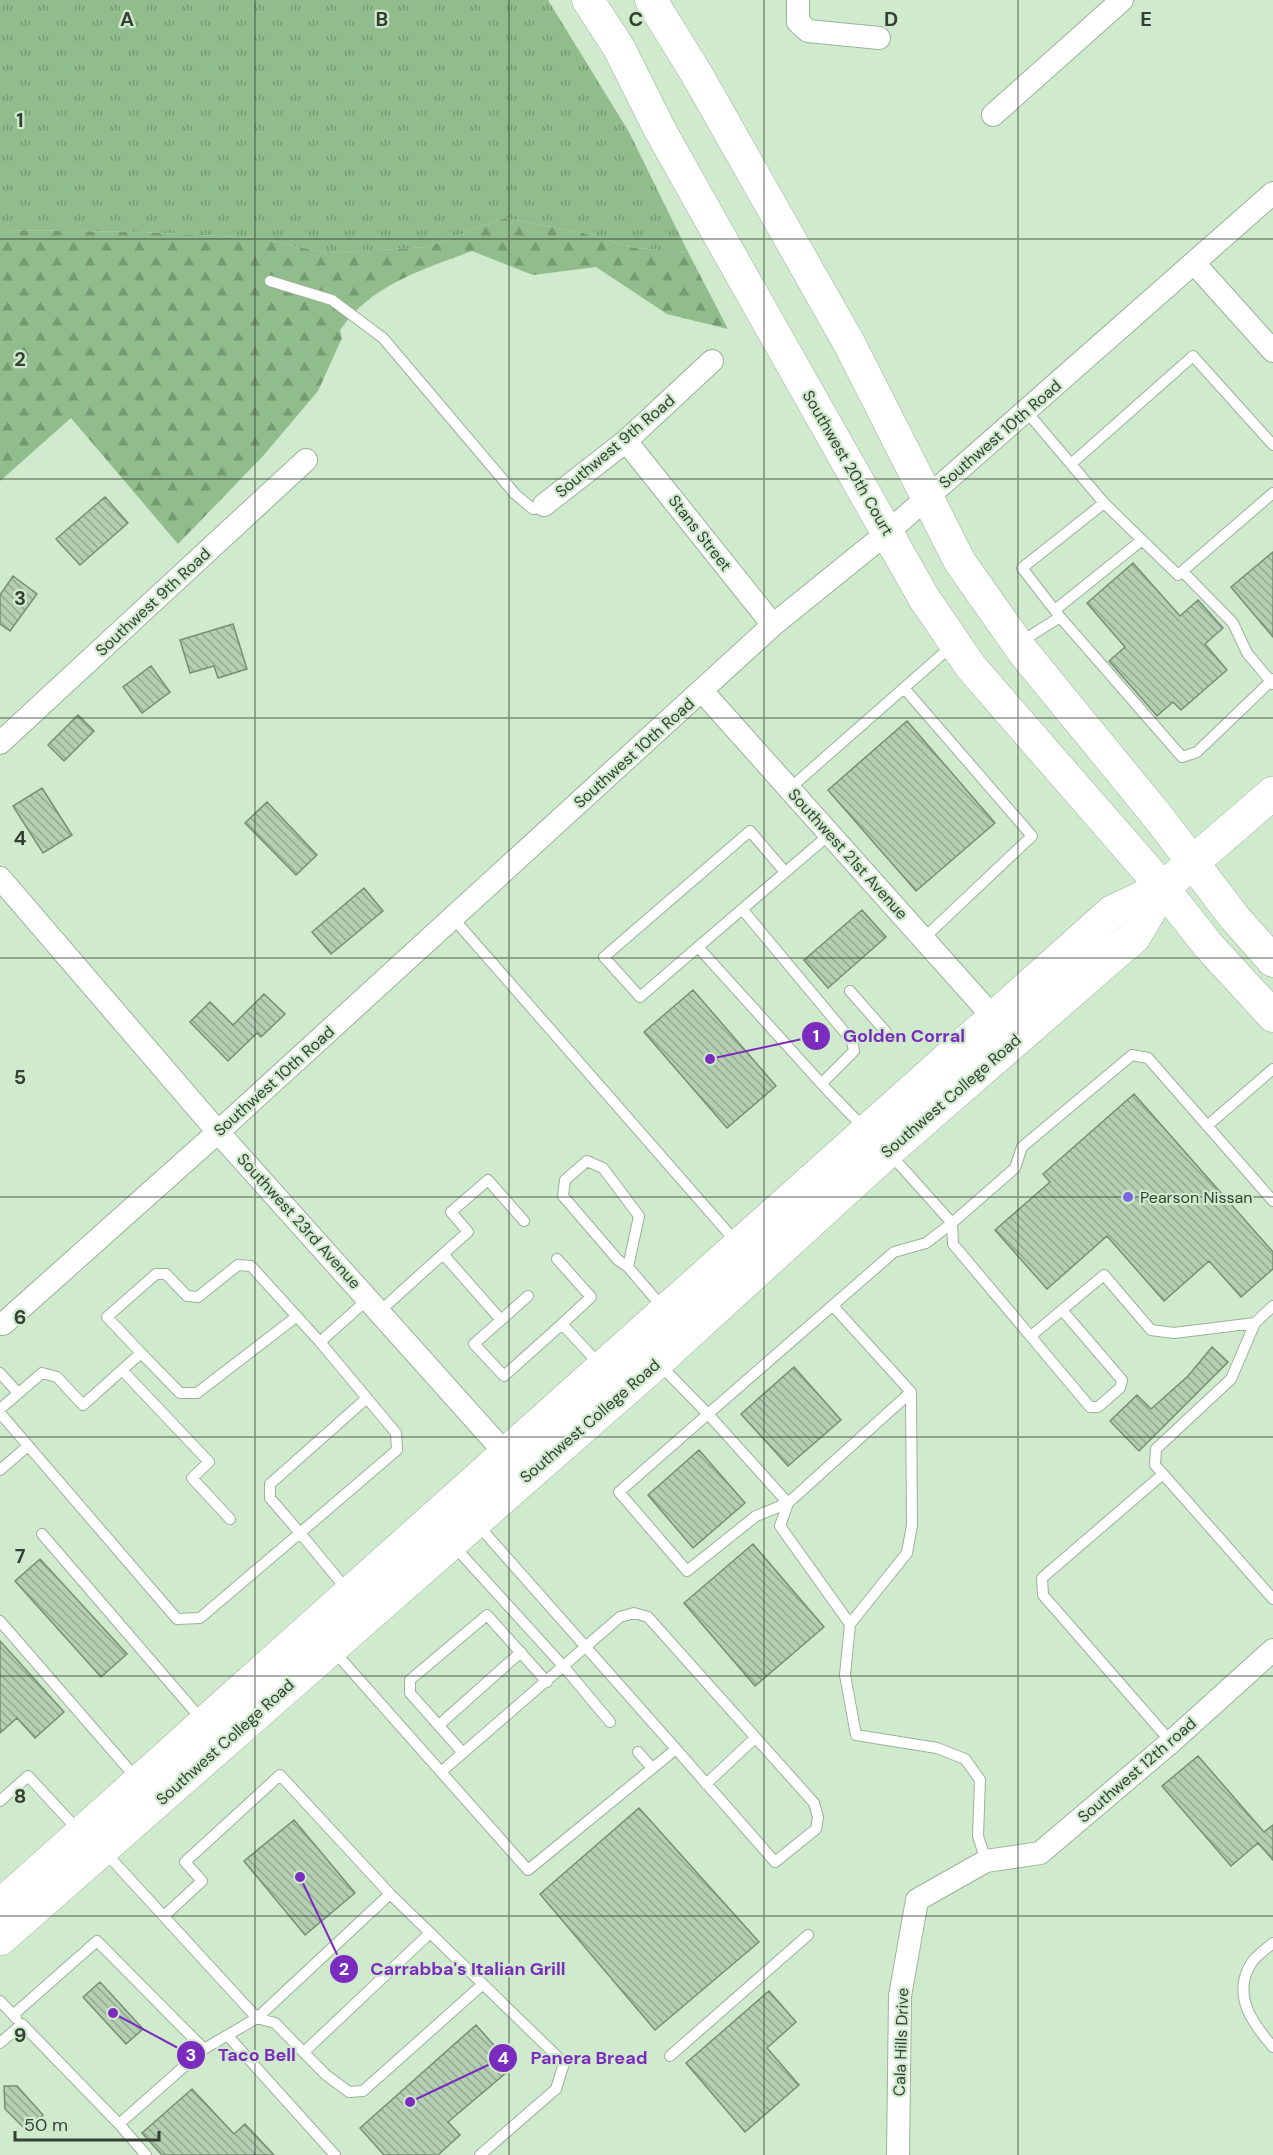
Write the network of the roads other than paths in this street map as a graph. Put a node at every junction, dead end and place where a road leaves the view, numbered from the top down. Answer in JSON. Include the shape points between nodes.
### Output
{"nodes":[{"id":1,"x":588,"y":0,"type":"edge"},
{"id":2,"x":651,"y":0,"type":"edge"},
{"id":3,"x":798,"y":0,"type":"edge"},
{"id":4,"x":1122,"y":0,"type":"edge"},
{"id":5,"x":879,"y":38,"type":"dead end"},
{"id":6,"x":993,"y":115,"type":"dead end"},
{"id":7,"x":1273,"y":194,"type":"edge"},
{"id":8,"x":1194,"y":263,"type":"junction"},
{"id":9,"x":270,"y":281,"type":"dead end"},
{"id":10,"x":1273,"y":351,"type":"edge"},
{"id":11,"x":712,"y":361,"type":"dead end"},
{"id":12,"x":1026,"y":411,"type":"junction"},
{"id":13,"x":626,"y":441,"type":"junction"},
{"id":14,"x":1273,"y":445,"type":"edge"},
{"id":15,"x":306,"y":460,"type":"dead end"},
{"id":16,"x":1071,"y":464,"type":"junction"},
{"id":17,"x":1273,"y":493,"type":"edge"},
{"id":18,"x":928,"y":497,"type":"junction"},
{"id":19,"x":1104,"y":503,"type":"junction"},
{"id":20,"x":544,"y":505,"type":"joint"},
{"id":21,"x":888,"y":532,"type":"junction"},
{"id":22,"x":1142,"y":540,"type":"junction"},
{"id":23,"x":1183,"y":572,"type":"junction"},
{"id":24,"x":1057,"y":613,"type":"junction"},
{"id":25,"x":773,"y":625,"type":"junction"},
{"id":26,"x":955,"y":644,"type":"junction"},
{"id":27,"x":1017,"y":644,"type":"junction"},
{"id":28,"x":1272,"y":682,"type":"edge"},
{"id":29,"x":904,"y":688,"type":"junction"},
{"id":30,"x":702,"y":691,"type":"junction"},
{"id":31,"x":0,"y":743,"type":"edge"},
{"id":32,"x":789,"y":789,"type":"junction"},
{"id":33,"x":1273,"y":793,"type":"edge"},
{"id":34,"x":830,"y":834,"type":"junction"},
{"id":35,"x":1193,"y":863,"type":"junction"},
{"id":36,"x":785,"y":872,"type":"junction"},
{"id":37,"x":0,"y":878,"type":"edge"},
{"id":38,"x":1163,"y":888,"type":"junction"},
{"id":39,"x":742,"y":909,"type":"junction"},
{"id":40,"x":453,"y":918,"type":"junction"},
{"id":41,"x":923,"y":939,"type":"junction"},
{"id":42,"x":698,"y":947,"type":"junction"},
{"id":43,"x":1273,"y":961,"type":"edge"},
{"id":44,"x":850,"y":991,"type":"dead end"},
{"id":45,"x":1273,"y":1016,"type":"edge"},
{"id":46,"x":994,"y":1018,"type":"junction"},
{"id":47,"x":886,"y":1032,"type":"dead end"},
{"id":48,"x":1273,"y":1069,"type":"edge"},
{"id":49,"x":822,"y":1083,"type":"junction"},
{"id":50,"x":1207,"y":1126,"type":"junction"},
{"id":51,"x":218,"y":1132,"type":"junction"},
{"id":52,"x":878,"y":1141,"type":"junction"},
{"id":53,"x":1273,"y":1201,"type":"edge"},
{"id":54,"x":524,"y":1221,"type":"dead end"},
{"id":55,"x":952,"y":1223,"type":"junction"},
{"id":56,"x":739,"y":1246,"type":"junction"},
{"id":57,"x":443,"y":1254,"type":"junction"},
{"id":58,"x":557,"y":1259,"type":"dead end"},
{"id":59,"x":628,"y":1267,"type":"junction"},
{"id":60,"x":528,"y":1296,"type":"dead end"},
{"id":61,"x":374,"y":1305,"type":"junction"},
{"id":62,"x":833,"y":1306,"type":"junction"},
{"id":63,"x":1273,"y":1306,"type":"edge"},
{"id":64,"x":1062,"y":1310,"type":"junction"},
{"id":65,"x":666,"y":1312,"type":"junction"},
{"id":66,"x":296,"y":1317,"type":"junction"},
{"id":67,"x":501,"y":1320,"type":"junction"},
{"id":68,"x":1255,"y":1323,"type":"junction"},
{"id":69,"x":3,"y":1324,"type":"dead end"},
{"id":70,"x":562,"y":1324,"type":"junction"},
{"id":71,"x":1031,"y":1336,"type":"junction"},
{"id":72,"x":320,"y":1342,"type":"junction"},
{"id":73,"x":141,"y":1353,"type":"junction"},
{"id":74,"x":657,"y":1362,"type":"junction"},
{"id":75,"x":603,"y":1368,"type":"junction"},
{"id":76,"x":122,"y":1370,"type":"junction"},
{"id":77,"x":0,"y":1373,"type":"edge"},
{"id":78,"x":911,"y":1392,"type":"junction"},
{"id":79,"x":18,"y":1393,"type":"junction"},
{"id":80,"x":367,"y":1398,"type":"junction"},
{"id":81,"x":0,"y":1411,"type":"edge"},
{"id":82,"x":708,"y":1414,"type":"junction"},
{"id":83,"x":28,"y":1446,"type":"junction"},
{"id":84,"x":506,"y":1454,"type":"junction"},
{"id":85,"x":0,"y":1470,"type":"edge"},
{"id":86,"x":1163,"y":1474,"type":"junction"},
{"id":87,"x":788,"y":1503,"type":"junction"},
{"id":88,"x":230,"y":1519,"type":"dead end"},
{"id":89,"x":476,"y":1522,"type":"junction"},
{"id":90,"x":300,"y":1533,"type":"junction"},
{"id":91,"x":42,"y":1534,"type":"dead end"},
{"id":92,"x":452,"y":1543,"type":"junction"},
{"id":93,"x":350,"y":1593,"type":"junction"},
{"id":94,"x":1273,"y":1599,"type":"edge"},
{"id":95,"x":0,"y":1621,"type":"edge"},
{"id":96,"x":850,"y":1624,"type":"junction"},
{"id":97,"x":331,"y":1647,"type":"junction"},
{"id":98,"x":586,"y":1648,"type":"junction"},
{"id":99,"x":1273,"y":1650,"type":"edge"},
{"id":100,"x":520,"y":1652,"type":"junction"},
{"id":101,"x":564,"y":1667,"type":"junction"},
{"id":102,"x":547,"y":1682,"type":"junction"},
{"id":103,"x":610,"y":1722,"type":"dead end"},
{"id":104,"x":205,"y":1723,"type":"junction"},
{"id":105,"x":439,"y":1725,"type":"junction"},
{"id":106,"x":755,"y":1738,"type":"junction"},
{"id":107,"x":1171,"y":1742,"type":"junction"},
{"id":108,"x":675,"y":1749,"type":"junction"},
{"id":109,"x":638,"y":1752,"type":"dead end"},
{"id":110,"x":463,"y":1753,"type":"junction"},
{"id":111,"x":652,"y":1768,"type":"junction"},
{"id":112,"x":442,"y":1771,"type":"junction"},
{"id":113,"x":139,"y":1782,"type":"junction"},
{"id":114,"x":706,"y":1784,"type":"junction"},
{"id":115,"x":0,"y":1802,"type":"edge"},
{"id":116,"x":92,"y":1841,"type":"junction"},
{"id":117,"x":986,"y":1861,"type":"junction"},
{"id":118,"x":390,"y":1894,"type":"junction"},
{"id":119,"x":0,"y":1906,"type":"edge"},
{"id":120,"x":164,"y":1916,"type":"junction"},
{"id":121,"x":430,"y":1933,"type":"junction"},
{"id":122,"x":808,"y":1935,"type":"dead end"},
{"id":123,"x":0,"y":1940,"type":"edge"},
{"id":124,"x":1273,"y":1943,"type":"edge"},
{"id":125,"x":483,"y":1984,"type":"junction"},
{"id":126,"x":0,"y":2001,"type":"edge"},
{"id":127,"x":13,"y":2015,"type":"junction"},
{"id":128,"x":257,"y":2018,"type":"junction"},
{"id":129,"x":22,"y":2024,"type":"junction"},
{"id":130,"x":228,"y":2036,"type":"junction"},
{"id":131,"x":0,"y":2043,"type":"edge"},
{"id":132,"x":1273,"y":2047,"type":"edge"},
{"id":133,"x":204,"y":2049,"type":"junction"},
{"id":134,"x":304,"y":2052,"type":"junction"},
{"id":135,"x":670,"y":2056,"type":"dead end"},
{"id":136,"x":118,"y":2124,"type":"junction"},
{"id":137,"x":146,"y":2155,"type":"edge"},
{"id":138,"x":335,"y":2155,"type":"edge"},
{"id":139,"x":480,"y":2155,"type":"edge"},
{"id":140,"x":898,"y":2155,"type":"edge"}],
"edges":[{"from":1,"to":21,"type":"main road","name":"Southwest 20th Court","via":[[619,48],[660,130]]},
{"from":2,"to":18,"type":"main road","via":[[849,343]]},
{"from":3,"to":5,"type":"street","via":[[798,22],[808,31]]},
{"from":4,"to":6,"type":"street"},
{"from":7,"to":8,"type":"street","name":"Southwest 10th Road"},
{"from":8,"to":10,"type":"street"},
{"from":8,"to":12,"type":"street","name":"Southwest 10th Road"},
{"from":9,"to":20,"type":"lane","via":[[332,300],[383,338],[515,494],[533,509]]},
{"from":11,"to":13,"type":"street","name":"Southwest 9th Road"},
{"from":12,"to":16,"type":"lane"},
{"from":12,"to":18,"type":"street","name":"Southwest 10th Road"},
{"from":13,"to":20,"type":"street","name":"Southwest 9th Road"},
{"from":13,"to":25,"type":"street","name":"Stans Street"},
{"from":14,"to":16,"type":"lane","via":[[1193,356]]},
{"from":15,"to":31,"type":"street","name":"Southwest 9th Road"},
{"from":16,"to":19,"type":"lane"},
{"from":17,"to":23,"type":"lane"},
{"from":18,"to":21,"type":"street","name":"Southwest 10th Road"},
{"from":18,"to":27,"type":"main road","via":[[960,562]]},
{"from":19,"to":22,"type":"lane"},
{"from":19,"to":24,"type":"lane","via":[[1022,568]]},
{"from":21,"to":25,"type":"street","name":"Southwest 10th Road"},
{"from":21,"to":26,"type":"main road","name":"Southwest 20th Court"},
{"from":22,"to":23,"type":"lane","via":[[1178,576]]},
{"from":22,"to":24,"type":"lane"},
{"from":23,"to":28,"type":"lane","via":[[1233,623],[1247,653]]},
{"from":24,"to":27,"type":"lane"},
{"from":24,"to":28,"type":"lane","via":[[1182,757],[1197,752]]},
{"from":25,"to":30,"type":"street","name":"Southwest 10th Road"},
{"from":26,"to":29,"type":"lane"},
{"from":26,"to":38,"type":"main road","name":"Southwest 20th Court"},
{"from":27,"to":35,"type":"main road"},
{"from":29,"to":32,"type":"lane"},
{"from":29,"to":41,"type":"lane","via":[[1032,836]]},
{"from":30,"to":32,"type":"street","name":"Southwest 21st Avenue"},
{"from":30,"to":40,"type":"street","name":"Southwest 10th Road"},
{"from":32,"to":34,"type":"street","name":"Southwest 21st Avenue"},
{"from":33,"to":35,"type":"main road","name":"Southwest College Road"},
{"from":34,"to":36,"type":"lane"},
{"from":34,"to":41,"type":"street","name":"Southwest 21st Avenue"},
{"from":35,"to":38,"type":"main road","name":"Southwest College Road"},
{"from":35,"to":43,"type":"main road"},
{"from":36,"to":39,"type":"lane"},
{"from":36,"to":42,"type":"lane","via":[[750,831],[604,957],[640,997]]},
{"from":37,"to":51,"type":"street","name":"Southwest 23rd Avenue"},
{"from":38,"to":45,"type":"main road","name":"Southwest 20th Court","via":[[1208,945]]},
{"from":38,"to":46,"type":"main road","name":"Southwest College Road","via":[[1112,912]]},
{"from":38,"to":52,"type":"main road","name":"Southwest College Road","via":[[1134,937]]},
{"from":39,"to":42,"type":"lane"},
{"from":39,"to":49,"type":"lane","via":[[852,1041],[854,1051]]},
{"from":40,"to":51,"type":"street","name":"Southwest 10th Road"},
{"from":40,"to":56,"type":"lane"},
{"from":41,"to":46,"type":"street","name":"Southwest 21st Avenue"},
{"from":42,"to":49,"type":"lane"},
{"from":44,"to":47,"type":"lane"},
{"from":46,"to":52,"type":"main road","name":"Southwest College Road"},
{"from":48,"to":50,"type":"lane"},
{"from":49,"to":52,"type":"lane"},
{"from":50,"to":53,"type":"lane"},
{"from":50,"to":55,"type":"lane","via":[[1148,1058],[1132,1055],[1022,1147],[1015,1168]]},
{"from":51,"to":61,"type":"street","name":"Southwest 23rd Avenue"},
{"from":51,"to":69,"type":"street","name":"Southwest 10th Road"},
{"from":52,"to":55,"type":"lane"},
{"from":52,"to":56,"type":"main road","name":"Southwest College Road"},
{"from":52,"to":74,"type":"main road","name":"Southwest College Road"},
{"from":54,"to":57,"type":"lane","via":[[488,1180],[451,1212],[468,1232]]},
{"from":55,"to":62,"type":"lane","via":[[926,1243],[894,1252]]},
{"from":55,"to":71,"type":"lane","via":[[953,1244]]},
{"from":56,"to":65,"type":"main road","name":"Southwest College Road"},
{"from":57,"to":61,"type":"lane"},
{"from":57,"to":67,"type":"lane"},
{"from":58,"to":70,"type":"lane","via":[[591,1297]]},
{"from":59,"to":59,"type":"lane","via":[[639,1216],[603,1168],[587,1161],[565,1180],[563,1196]]},
{"from":59,"to":65,"type":"lane"},
{"from":60,"to":67,"type":"lane"},
{"from":61,"to":72,"type":"lane"},
{"from":61,"to":84,"type":"street","name":"Southwest 23rd Avenue"},
{"from":62,"to":78,"type":"lane"},
{"from":62,"to":82,"type":"lane"},
{"from":63,"to":68,"type":"lane"},
{"from":64,"to":68,"type":"lane","via":[[1104,1275],[1150,1330],[1174,1333]]},
{"from":64,"to":71,"type":"lane"},
{"from":64,"to":71,"type":"lane","via":[[1122,1380],[1120,1388],[1098,1407],[1090,1407]]},
{"from":65,"to":75,"type":"main road","name":"Southwest College Road"},
{"from":66,"to":72,"type":"lane"},
{"from":66,"to":73,"type":"lane","via":[[197,1393],[180,1393]]},
{"from":66,"to":73,"type":"lane","via":[[251,1266],[238,1265],[198,1298],[187,1296],[166,1274],[156,1274],[106,1317]]},
{"from":67,"to":70,"type":"lane","via":[[474,1344],[504,1376]]},
{"from":68,"to":86,"type":"lane","via":[[1231,1379],[1156,1449],[1155,1465]]},
{"from":70,"to":75,"type":"lane"},
{"from":72,"to":80,"type":"lane"},
{"from":73,"to":76,"type":"lane"},
{"from":74,"to":82,"type":"lane"},
{"from":74,"to":89,"type":"main road","name":"Southwest College Road"},
{"from":75,"to":84,"type":"main road","name":"Southwest College Road"},
{"from":76,"to":79,"type":"lane","via":[[83,1406],[57,1377],[42,1373]]},
{"from":76,"to":88,"type":"lane","via":[[209,1462],[192,1478]]},
{"from":77,"to":79,"type":"lane"},
{"from":78,"to":87,"type":"lane"},
{"from":78,"to":96,"type":"lane","via":[[912,1525],[907,1554]]},
{"from":79,"to":81,"type":"lane"},
{"from":80,"to":90,"type":"lane","via":[[270,1484],[270,1498]]},
{"from":80,"to":90,"type":"lane","via":[[396,1433],[397,1450]]},
{"from":81,"to":83,"type":"lane"},
{"from":82,"to":87,"type":"lane"},
{"from":82,"to":87,"type":"lane","via":[[619,1492],[687,1571],[756,1516]]},
{"from":83,"to":85,"type":"lane"},
{"from":83,"to":90,"type":"lane","via":[[177,1619],[201,1618]]},
{"from":84,"to":93,"type":"main road","name":"Southwest College Road"},
{"from":86,"to":94,"type":"lane"},
{"from":86,"to":107,"type":"lane","via":[[1042,1578],[1043,1595]]},
{"from":87,"to":96,"type":"lane","via":[[780,1526]]},
{"from":89,"to":92,"type":"main road","name":"Southwest College Road"},
{"from":89,"to":98,"type":"lane"},
{"from":90,"to":93,"type":"lane"},
{"from":91,"to":104,"type":"lane"},
{"from":92,"to":97,"type":"main road","name":"Southwest College Road"},
{"from":92,"to":101,"type":"lane"},
{"from":93,"to":104,"type":"main road","name":"Southwest College Road"},
{"from":95,"to":113,"type":"lane"},
{"from":96,"to":117,"type":"lane","via":[[845,1675],[856,1736],[937,1748],[965,1759],[980,1780],[978,1836]]},
{"from":97,"to":112,"type":"lane"},
{"from":97,"to":116,"type":"main road","name":"Southwest College Road"},
{"from":98,"to":101,"type":"lane"},
{"from":98,"to":106,"type":"lane","via":[[620,1617],[634,1613],[648,1617]]},
{"from":98,"to":108,"type":"lane"},
{"from":99,"to":107,"type":"street","name":"Southwest 12th road"},
{"from":100,"to":102,"type":"lane"},
{"from":100,"to":105,"type":"lane"},
{"from":100,"to":105,"type":"lane","via":[[487,1615],[410,1680],[410,1693]]},
{"from":101,"to":102,"type":"lane"},
{"from":101,"to":103,"type":"lane"},
{"from":102,"to":110,"type":"lane"},
{"from":104,"to":113,"type":"main road","name":"Southwest College Road"},
{"from":105,"to":110,"type":"lane"},
{"from":106,"to":114,"type":"lane"},
{"from":106,"to":114,"type":"lane","via":[[813,1803],[818,1817],[816,1829],[775,1862]]},
{"from":107,"to":117,"type":"street","name":"Southwest 12th road","via":[[1040,1853]]},
{"from":108,"to":111,"type":"lane"},
{"from":108,"to":114,"type":"lane"},
{"from":109,"to":111,"type":"lane"},
{"from":110,"to":112,"type":"lane"},
{"from":111,"to":112,"type":"lane","via":[[528,1870]]},
{"from":113,"to":116,"type":"main road","name":"Southwest College Road"},
{"from":115,"to":116,"type":"lane","via":[[28,1776]]},
{"from":116,"to":119,"type":"main road","name":"Southwest College Road"},
{"from":116,"to":120,"type":"lane"},
{"from":116,"to":123,"type":"main road","name":"Southwest College Road"},
{"from":117,"to":140,"type":"street","name":"Cala Hills Drive","via":[[918,1900],[900,1996]]},
{"from":118,"to":120,"type":"lane","via":[[280,1774],[185,1862],[202,1881]]},
{"from":118,"to":121,"type":"lane"},
{"from":118,"to":128,"type":"lane"},
{"from":120,"to":128,"type":"lane"},
{"from":121,"to":125,"type":"lane"},
{"from":121,"to":134,"type":"lane"},
{"from":122,"to":135,"type":"lane"},
{"from":124,"to":132,"type":"lane","via":[[1252,1961],[1244,1990],[1249,2016]]},
{"from":125,"to":134,"type":"lane","via":[[363,2091],[348,2092]]},
{"from":125,"to":139,"type":"lane","via":[[564,2063],[556,2089]]},
{"from":126,"to":127,"type":"lane"},
{"from":127,"to":129,"type":"lane"},
{"from":127,"to":133,"type":"lane","via":[[96,1941]]},
{"from":128,"to":130,"type":"lane"},
{"from":128,"to":134,"type":"lane","via":[[275,2023]]},
{"from":129,"to":131,"type":"lane"},
{"from":129,"to":136,"type":"lane"},
{"from":130,"to":133,"type":"lane"},
{"from":130,"to":138,"type":"lane"},
{"from":133,"to":136,"type":"lane"},
{"from":136,"to":137,"type":"lane"}]}
